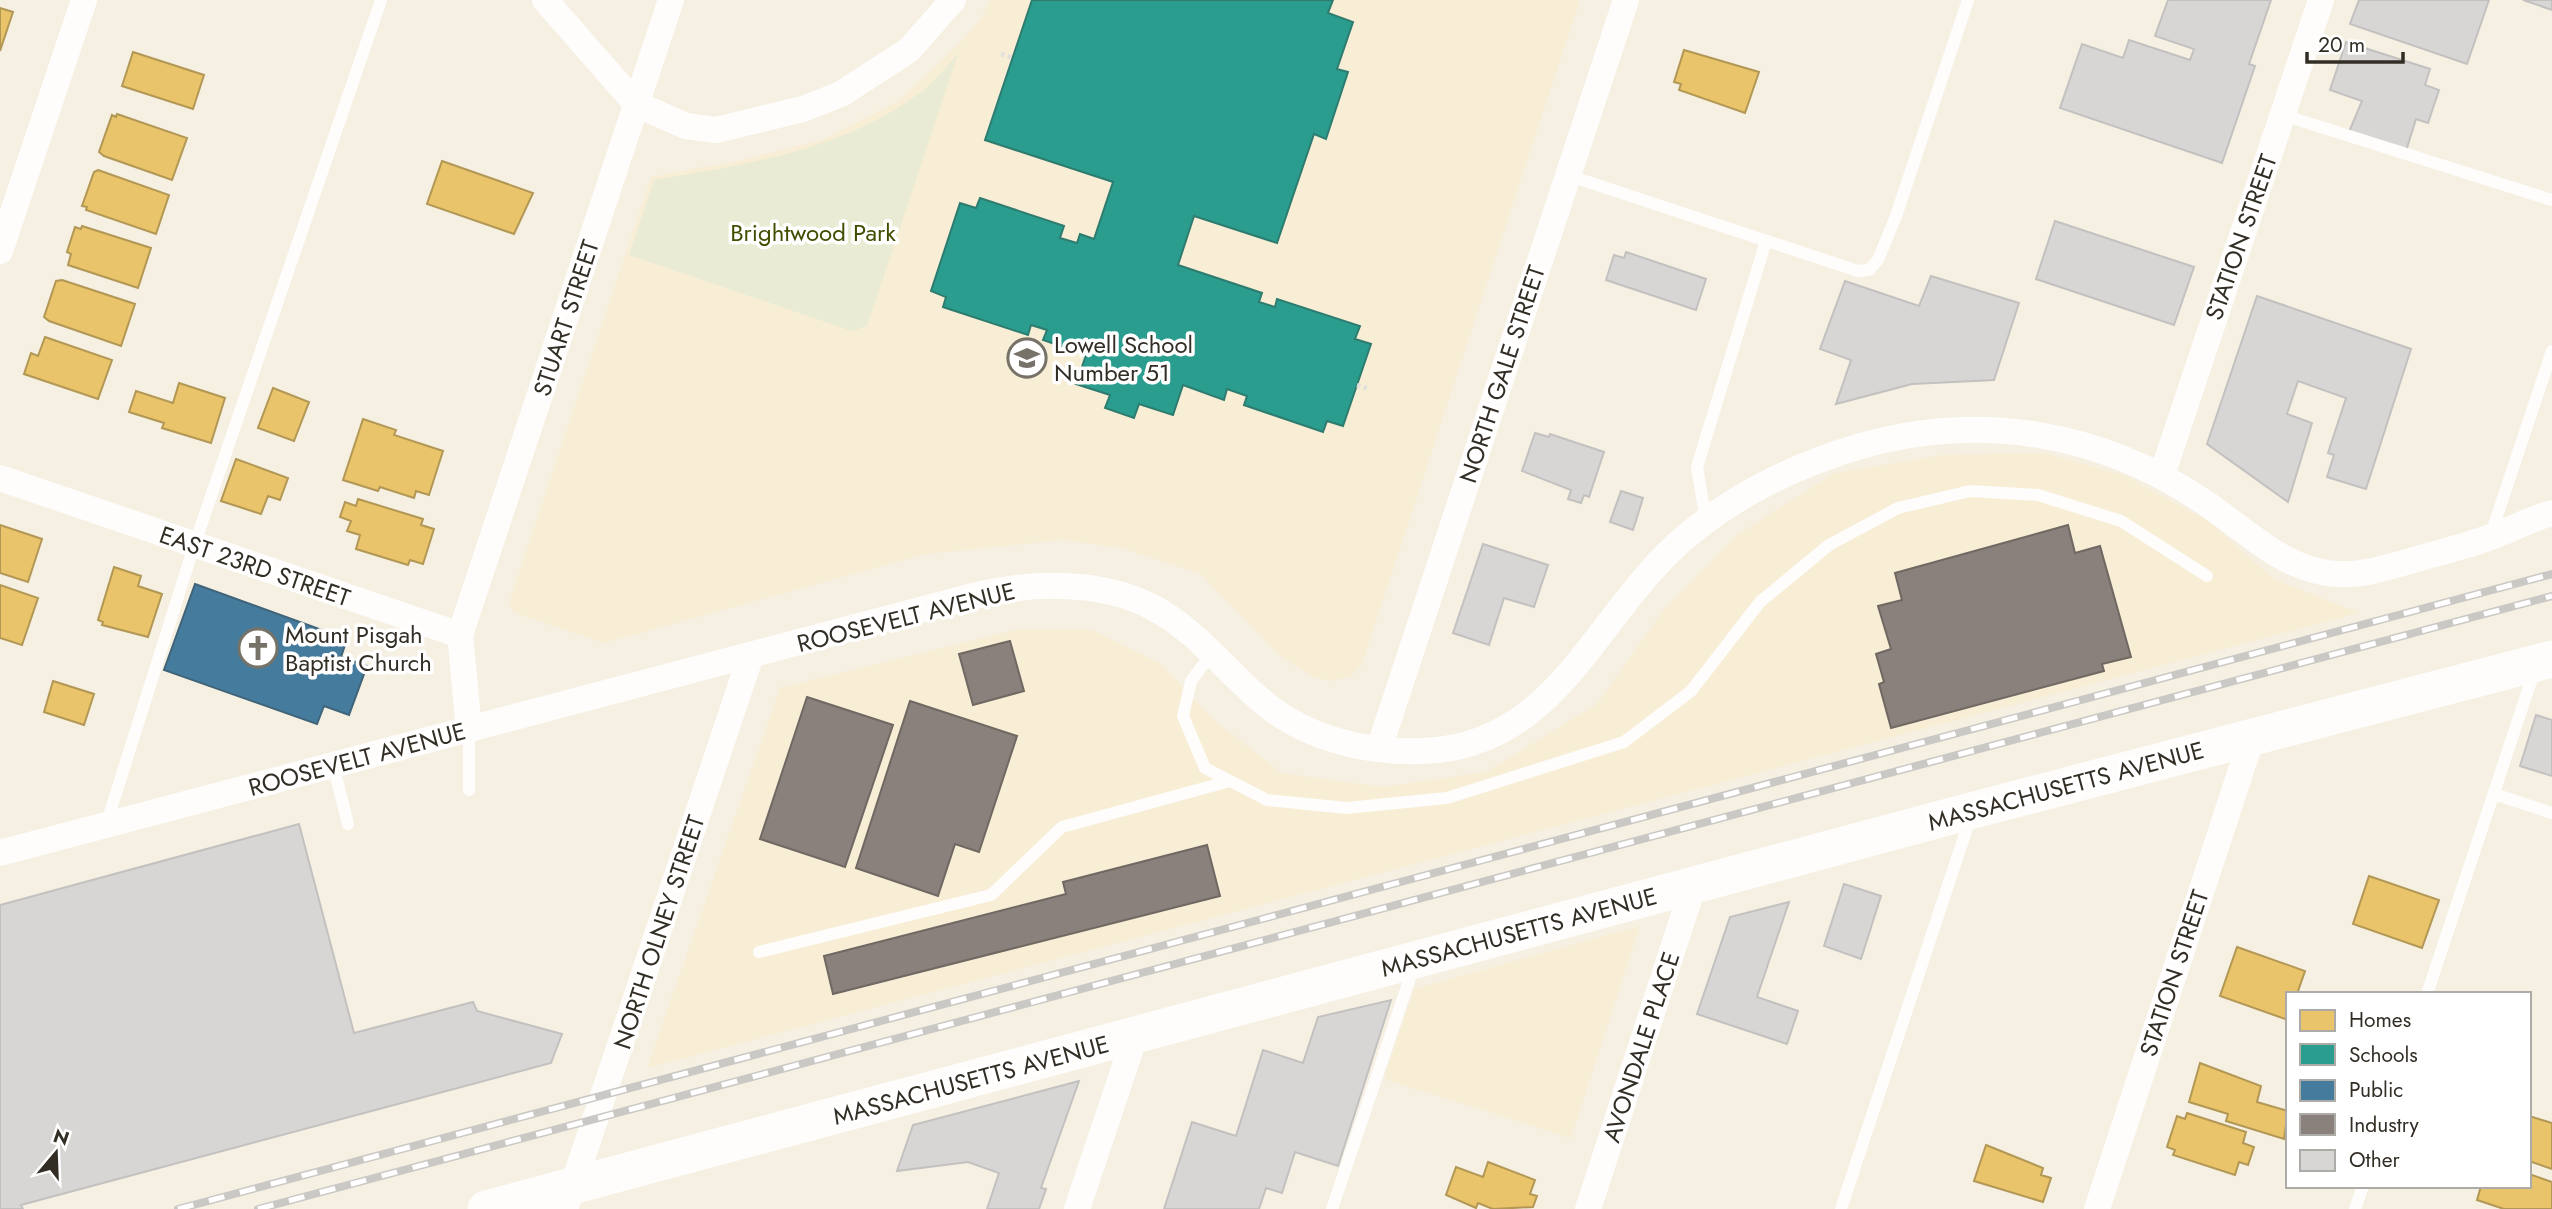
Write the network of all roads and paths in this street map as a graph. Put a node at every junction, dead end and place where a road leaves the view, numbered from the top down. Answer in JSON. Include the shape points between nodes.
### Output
{"nodes":[{"id":1,"x":84,"y":0,"type":"edge"},
{"id":2,"x":381,"y":0,"type":"edge"},
{"id":3,"x":545,"y":0,"type":"edge"},
{"id":4,"x":671,"y":0,"type":"edge"},
{"id":5,"x":953,"y":0,"type":"edge"},
{"id":6,"x":1626,"y":0,"type":"edge"},
{"id":7,"x":1968,"y":0,"type":"edge"},
{"id":8,"x":2321,"y":0,"type":"edge"},
{"id":9,"x":1001,"y":54,"type":"dead end"},
{"id":10,"x":1013,"y":58,"type":"dead end"},
{"id":11,"x":636,"y":104,"type":"junction"},
{"id":12,"x":2283,"y":114,"type":"junction"},
{"id":13,"x":1567,"y":175,"type":"junction"},
{"id":14,"x":2552,"y":200,"type":"edge"},
{"id":15,"x":1766,"y":241,"type":"junction"},
{"id":16,"x":0,"y":251,"type":"edge"},
{"id":17,"x":2552,"y":351,"type":"edge"},
{"id":18,"x":1357,"y":385,"type":"dead end"},
{"id":19,"x":1369,"y":388,"type":"dead end"},
{"id":20,"x":2162,"y":475,"type":"junction"},
{"id":21,"x":0,"y":478,"type":"edge"},
{"id":22,"x":2552,"y":513,"type":"edge"},
{"id":23,"x":1706,"y":521,"type":"junction"},
{"id":24,"x":2490,"y":538,"type":"junction"},
{"id":25,"x":194,"y":547,"type":"junction"},
{"id":26,"x":2207,"y":576,"type":"dead end"},
{"id":27,"x":460,"y":635,"type":"junction"},
{"id":28,"x":1212,"y":653,"type":"junction"},
{"id":29,"x":751,"y":655,"type":"junction"},
{"id":30,"x":2545,"y":660,"type":"edge"},
{"id":31,"x":469,"y":730,"type":"junction"},
{"id":32,"x":2252,"y":737,"type":"junction"},
{"id":33,"x":1379,"y":749,"type":"junction"},
{"id":34,"x":333,"y":765,"type":"junction"},
{"id":35,"x":1230,"y":781,"type":"junction"},
{"id":36,"x":469,"y":790,"type":"dead end"},
{"id":37,"x":2494,"y":794,"type":"junction"},
{"id":38,"x":1974,"y":810,"type":"junction"},
{"id":39,"x":2552,"y":813,"type":"edge"},
{"id":40,"x":348,"y":824,"type":"dead end"},
{"id":41,"x":106,"y":825,"type":"junction"},
{"id":42,"x":0,"y":853,"type":"edge"},
{"id":43,"x":1694,"y":884,"type":"junction"},
{"id":44,"x":759,"y":952,"type":"dead end"},
{"id":45,"x":1417,"y":960,"type":"junction"},
{"id":46,"x":2428,"y":992,"type":"edge"},
{"id":47,"x":1135,"y":1036,"type":"junction"},
{"id":48,"x":2362,"y":1188,"type":"edge"},
{"id":49,"x":569,"y":1197,"type":"edge"},
{"id":50,"x":486,"y":1209,"type":"edge"},
{"id":51,"x":1077,"y":1209,"type":"edge"},
{"id":52,"x":1332,"y":1209,"type":"edge"},
{"id":53,"x":1588,"y":1209,"type":"edge"},
{"id":54,"x":1841,"y":1209,"type":"edge"},
{"id":55,"x":2097,"y":1209,"type":"edge"},
{"id":56,"x":2355,"y":1209,"type":"edge"}],
"edges":[{"from":1,"to":16,"type":"street"},
{"from":2,"to":25,"type":"lane"},
{"from":3,"to":11,"type":"street"},
{"from":4,"to":11,"type":"street","name":"STUART STREET"},
{"from":5,"to":11,"type":"street","via":[[888,66],[841,94],[803,109],[716,130],[686,126]]},
{"from":6,"to":13,"type":"street","name":"NORTH GALE STREET"},
{"from":7,"to":15,"type":"lane","via":[[1878,260],[1869,270],[1858,271]]},
{"from":8,"to":12,"type":"street","name":"STATION STREET"},
{"from":9,"to":10,"type":"path"},
{"from":11,"to":27,"type":"street","name":"STUART STREET"},
{"from":12,"to":14,"type":"lane"},
{"from":12,"to":20,"type":"street","name":"STATION STREET"},
{"from":13,"to":15,"type":"lane"},
{"from":13,"to":33,"type":"street","name":"NORTH GALE STREET"},
{"from":15,"to":23,"type":"lane","via":[[1697,467]]},
{"from":17,"to":24,"type":"lane"},
{"from":18,"to":19,"type":"path"},
{"from":20,"to":23,"type":"street","name":"ROOSEVELT AVENUE","via":[[2068,439],[2001,428],[1961,429],[1861,446],[1822,460],[1750,492]]},
{"from":20,"to":24,"type":"street","name":"ROOSEVELT AVENUE","via":[[2273,552],[2311,570],[2351,575]]},
{"from":21,"to":25,"type":"street","name":"EAST 23RD STREET"},
{"from":22,"to":24,"type":"street","name":"ROOSEVELT AVENUE"},
{"from":23,"to":33,"type":"street","name":"ROOSEVELT AVENUE","via":[[1646,576],[1560,687],[1534,710],[1496,733],[1446,749]]},
{"from":25,"to":27,"type":"street","name":"EAST 23RD STREET"},
{"from":25,"to":41,"type":"lane"},
{"from":26,"to":35,"type":"lane","via":[[2121,521],[2038,495],[1970,491],[1898,508],[1829,545],[1760,602],[1691,691],[1624,741],[1447,798],[1347,807],[1267,800]]},
{"from":27,"to":31,"type":"street"},
{"from":28,"to":29,"type":"street","name":"ROOSEVELT AVENUE","via":[[1157,609],[1119,594],[1027,587],[998,590]]},
{"from":28,"to":33,"type":"street","name":"ROOSEVELT AVENUE","via":[[1285,718],[1326,739]]},
{"from":28,"to":35,"type":"lane","via":[[1191,681],[1183,716],[1205,768]]},
{"from":29,"to":31,"type":"street","name":"ROOSEVELT AVENUE"},
{"from":29,"to":49,"type":"street","name":"NORTH OLNEY STREET"},
{"from":30,"to":32,"type":"street","name":"MASSACHUSETTS AVENUE"},
{"from":30,"to":37,"type":"lane"},
{"from":31,"to":34,"type":"street","name":"ROOSEVELT AVENUE"},
{"from":31,"to":36,"type":"lane"},
{"from":32,"to":38,"type":"street","name":"MASSACHUSETTS AVENUE"},
{"from":32,"to":55,"type":"street","name":"STATION STREET"},
{"from":34,"to":40,"type":"lane"},
{"from":34,"to":41,"type":"street","name":"ROOSEVELT AVENUE"},
{"from":35,"to":44,"type":"lane","via":[[1062,827],[991,895]]},
{"from":37,"to":39,"type":"lane"},
{"from":37,"to":46,"type":"lane"},
{"from":38,"to":43,"type":"street","name":"MASSACHUSETTS AVENUE"},
{"from":38,"to":54,"type":"lane"},
{"from":41,"to":42,"type":"street","name":"ROOSEVELT AVENUE"},
{"from":43,"to":45,"type":"street","name":"MASSACHUSETTS AVENUE"},
{"from":43,"to":53,"type":"street","name":"AVONDALE PLACE"},
{"from":45,"to":47,"type":"street","name":"MASSACHUSETTS AVENUE"},
{"from":45,"to":52,"type":"lane"},
{"from":47,"to":49,"type":"street","name":"MASSACHUSETTS AVENUE"},
{"from":47,"to":51,"type":"street"},
{"from":48,"to":56,"type":"lane"},
{"from":49,"to":50,"type":"street","name":"MASSACHUSETTS AVENUE"}]}
